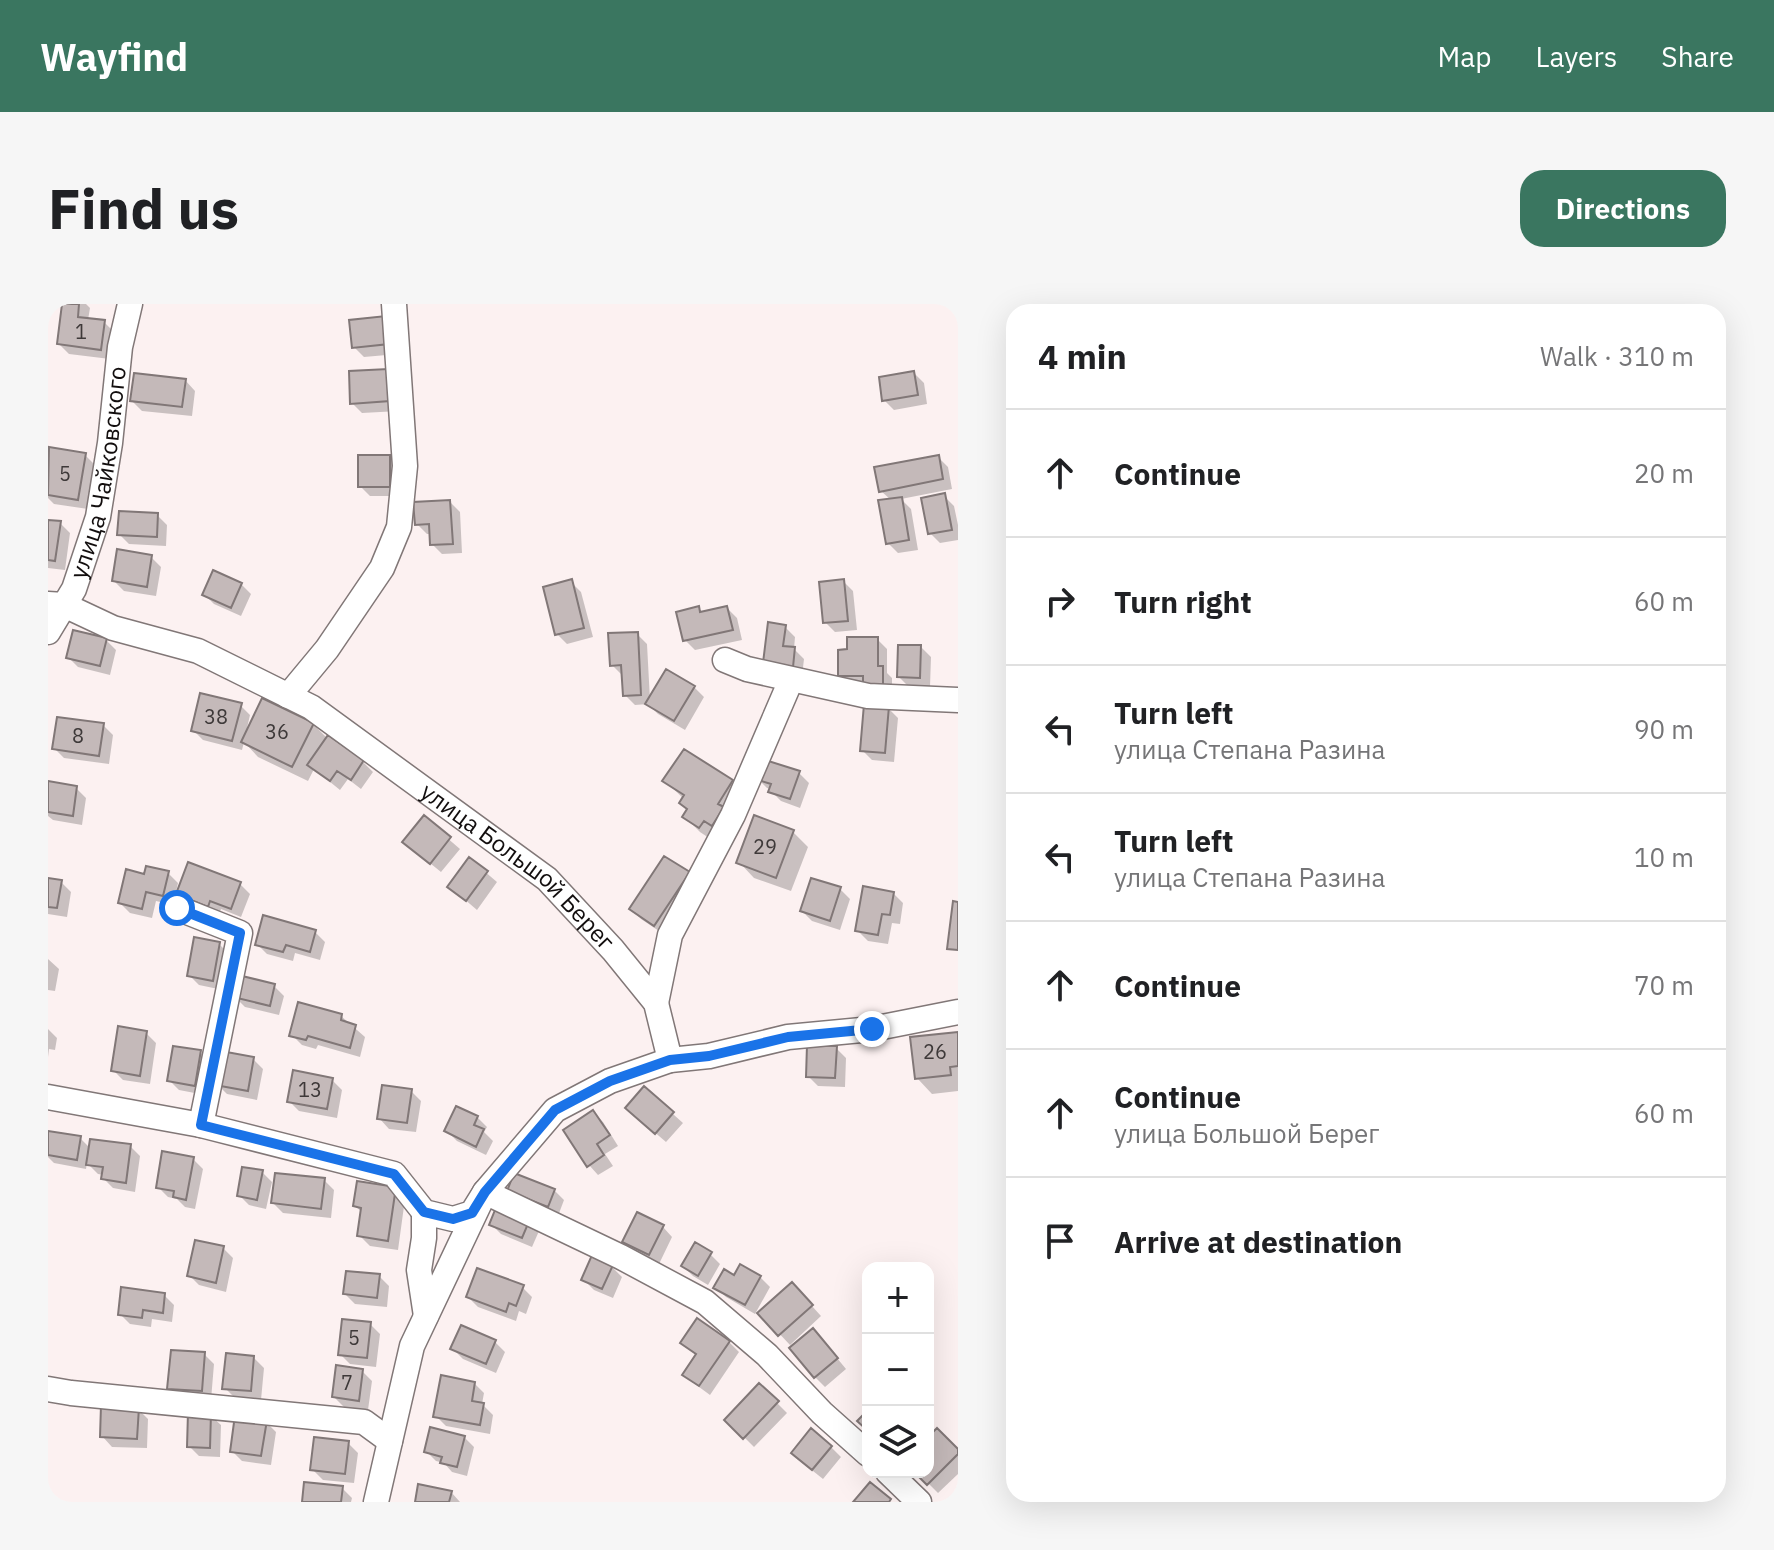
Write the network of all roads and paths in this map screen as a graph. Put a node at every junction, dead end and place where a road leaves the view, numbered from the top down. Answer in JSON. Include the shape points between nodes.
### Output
{"nodes":[{"id":1,"x":130,"y":304,"type":"edge"},
{"id":2,"x":394,"y":304,"type":"edge"},
{"id":3,"x":56,"y":605,"type":"edge"},
{"id":4,"x":48,"y":632,"type":"edge"},
{"id":5,"x":725,"y":660,"type":"dead end"},
{"id":6,"x":791,"y":680,"type":"junction"},
{"id":7,"x":288,"y":696,"type":"junction"},
{"id":8,"x":958,"y":700,"type":"edge"},
{"id":9,"x":177,"y":908,"type":"dead end"},
{"id":10,"x":656,"y":1003,"type":"junction"},
{"id":11,"x":958,"y":1012,"type":"edge"},
{"id":12,"x":670,"y":1060,"type":"junction"},
{"id":13,"x":48,"y":1097,"type":"edge"},
{"id":14,"x":201,"y":1125,"type":"junction"},
{"id":15,"x":485,"y":1192,"type":"junction"},
{"id":16,"x":424,"y":1212,"type":"junction"},
{"id":17,"x":426,"y":1316,"type":"junction"},
{"id":18,"x":48,"y":1389,"type":"edge"},
{"id":19,"x":390,"y":1441,"type":"junction"},
{"id":20,"x":862,"y":1449,"type":"edge"},
{"id":21,"x":894,"y":1478,"type":"edge"},
{"id":22,"x":376,"y":1502,"type":"edge"},
{"id":23,"x":919,"y":1502,"type":"edge"}],
"edges":[{"from":1,"to":3,"type":"street","name":"улица Чайковского","via":[[98,517],[74,589]]},
{"from":2,"to":7,"type":"street","via":[[405,466],[399,527],[382,568]]},
{"from":3,"to":4,"type":"street","name":"улица Чайковского"},
{"from":3,"to":7,"type":"street","name":"улица Большой Берег","via":[[113,628],[198,651]]},
{"from":5,"to":6,"type":"street"},
{"from":6,"to":8,"type":"street","via":[[868,696]]},
{"from":6,"to":10,"type":"street","via":[[733,815],[670,935]]},
{"from":7,"to":10,"type":"street","name":"улица Большой Берег","via":[[311,707],[547,879]]},
{"from":9,"to":14,"type":"street","via":[[240,933]]},
{"from":10,"to":12,"type":"street","name":"улица Большой Берег"},
{"from":11,"to":12,"type":"street"},
{"from":12,"to":15,"type":"street","via":[[610,1081],[555,1110]]},
{"from":13,"to":14,"type":"street"},
{"from":14,"to":16,"type":"street","via":[[394,1174]]},
{"from":15,"to":16,"type":"street","via":[[472,1213],[453,1219]]},
{"from":15,"to":17,"type":"street"},
{"from":15,"to":20,"type":"street","via":[[705,1302]]},
{"from":16,"to":17,"type":"street","via":[[419,1270]]},
{"from":17,"to":19,"type":"street","via":[[412,1346]]},
{"from":18,"to":19,"type":"street","via":[[364,1422]]},
{"from":19,"to":22,"type":"street"},
{"from":21,"to":23,"type":"street"}]}
